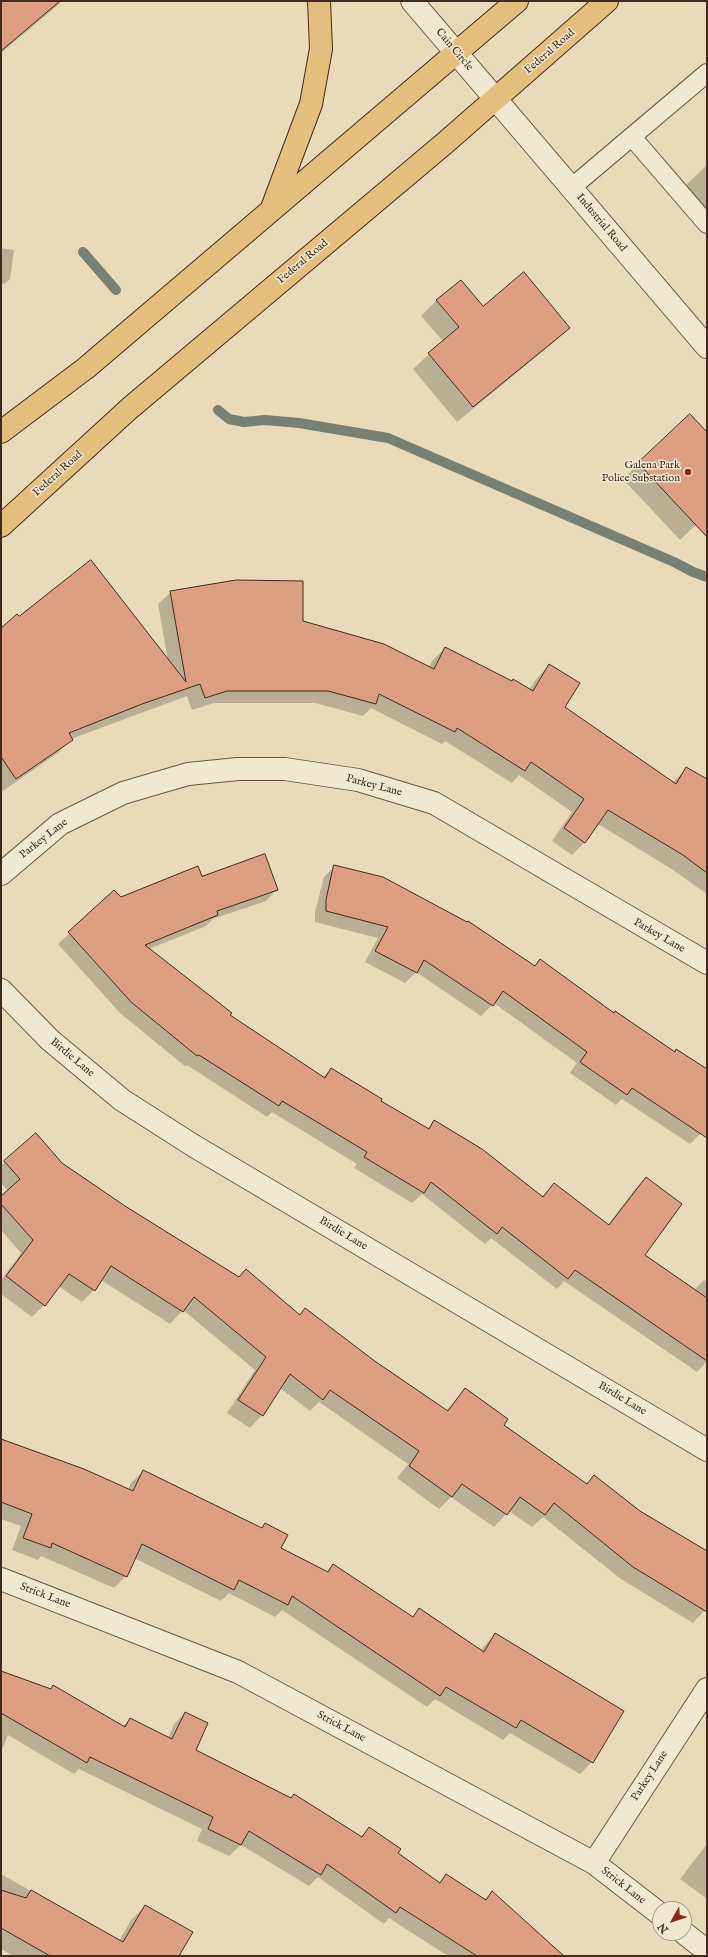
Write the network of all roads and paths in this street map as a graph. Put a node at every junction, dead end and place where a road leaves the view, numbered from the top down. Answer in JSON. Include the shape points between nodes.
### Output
{"nodes":[{"id":1,"x":319,"y":1,"type":"edge"},
{"id":2,"x":412,"y":1,"type":"edge"},
{"id":3,"x":517,"y":1,"type":"edge"},
{"id":4,"x":607,"y":1,"type":"edge"},
{"id":5,"x":457,"y":53,"type":"junction"},
{"id":6,"x":707,"y":73,"type":"edge"},
{"id":7,"x":496,"y":99,"type":"junction"},
{"id":8,"x":632,"y":137,"type":"junction"},
{"id":9,"x":572,"y":188,"type":"junction"},
{"id":10,"x":272,"y":210,"type":"junction"},
{"id":11,"x":707,"y":224,"type":"edge"},
{"id":12,"x":705,"y":340,"type":"edge"},
{"id":13,"x":1,"y":432,"type":"edge"},
{"id":14,"x":1,"y":526,"type":"edge"},
{"id":15,"x":1,"y":874,"type":"edge"},
{"id":16,"x":707,"y":963,"type":"edge"},
{"id":17,"x":1,"y":990,"type":"edge"},
{"id":18,"x":707,"y":1450,"type":"edge"},
{"id":19,"x":1,"y":1579,"type":"edge"},
{"id":20,"x":707,"y":1689,"type":"edge"},
{"id":21,"x":594,"y":1863,"type":"junction"},
{"id":22,"x":652,"y":1908,"type":"edge"},
{"id":23,"x":692,"y":1939,"type":"edge"},
{"id":24,"x":707,"y":1951,"type":"edge"}],
"edges":[{"from":1,"to":10,"type":"main road","via":[[321,49],[311,104]]},
{"from":2,"to":5,"type":"street","name":"Cain Circle"},
{"from":3,"to":5,"type":"main road"},
{"from":4,"to":7,"type":"main road","name":"Federal Road"},
{"from":5,"to":7,"type":"street","name":"Cain Circle"},
{"from":5,"to":10,"type":"main road"},
{"from":6,"to":8,"type":"lane"},
{"from":7,"to":9,"type":"street","name":"Industrial Road"},
{"from":7,"to":14,"type":"main road","name":"Federal Road","via":[[130,408]]},
{"from":8,"to":9,"type":"lane"},
{"from":8,"to":11,"type":"lane"},
{"from":9,"to":12,"type":"street","name":"Industrial Road"},
{"from":10,"to":13,"type":"main road","via":[[86,368]]},
{"from":15,"to":16,"type":"street","name":"Parkey Lane","via":[[60,824],[123,793],[188,774],[238,769],[285,769],[358,780],[434,803]]},
{"from":17,"to":18,"type":"street","name":"Birdie Lane","via":[[50,1040],[122,1100],[194,1146]]},
{"from":19,"to":21,"type":"street","name":"Strick Lane","via":[[238,1672]]},
{"from":20,"to":21,"type":"street","name":"Parkey Lane"},
{"from":21,"to":22,"type":"street","name":"Strick Lane"},
{"from":23,"to":24,"type":"street"}]}
